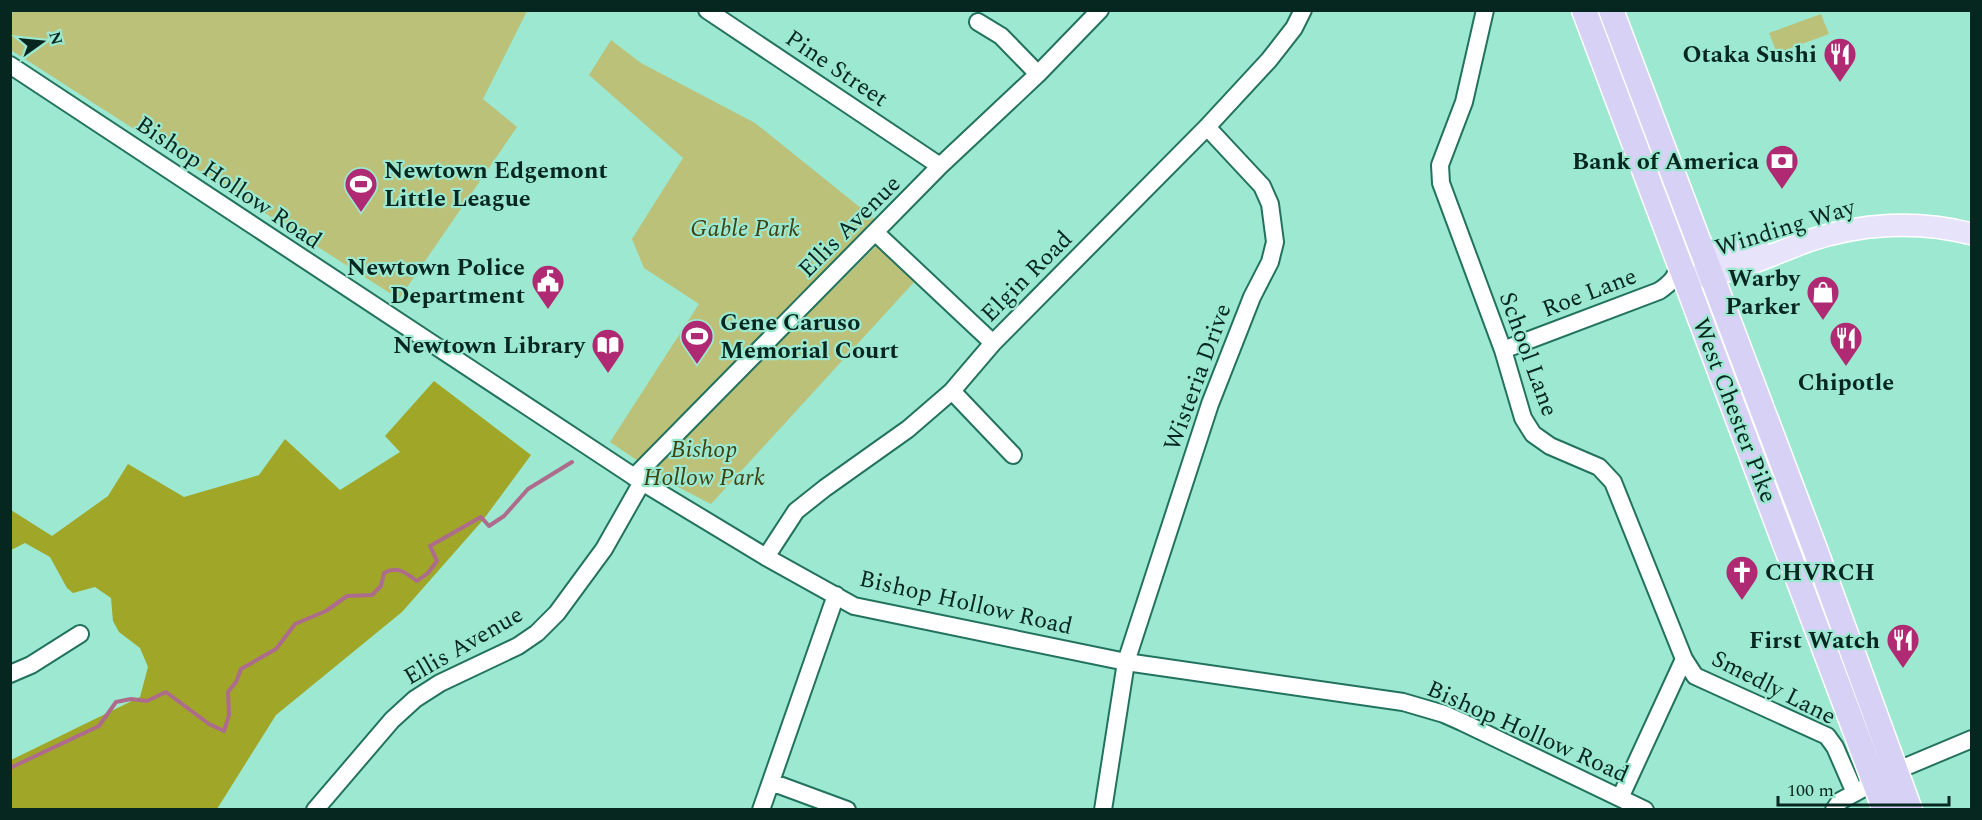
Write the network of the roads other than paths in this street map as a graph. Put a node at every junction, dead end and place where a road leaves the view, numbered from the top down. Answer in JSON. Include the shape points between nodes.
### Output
{"nodes":[{"id":1,"x":707,"y":10,"type":"edge"},
{"id":2,"x":1100,"y":10,"type":"edge"},
{"id":3,"x":1303,"y":10,"type":"edge"},
{"id":4,"x":1485,"y":10,"type":"edge"},
{"id":5,"x":1584,"y":10,"type":"edge"},
{"id":6,"x":1611,"y":10,"type":"edge"},
{"id":7,"x":978,"y":22,"type":"dead end"},
{"id":8,"x":10,"y":65,"type":"edge"},
{"id":9,"x":1038,"y":74,"type":"junction"},
{"id":10,"x":1207,"y":127,"type":"junction"},
{"id":11,"x":940,"y":166,"type":"junction"},
{"id":12,"x":1971,"y":219,"type":"edge"},
{"id":13,"x":876,"y":233,"type":"junction"},
{"id":14,"x":1971,"y":234,"type":"edge"},
{"id":15,"x":1699,"y":243,"type":"junction"},
{"id":16,"x":1682,"y":270,"type":"junction"},
{"id":17,"x":1712,"y":275,"type":"junction"},
{"id":18,"x":1659,"y":291,"type":"junction"},
{"id":19,"x":1694,"y":302,"type":"junction"},
{"id":20,"x":993,"y":343,"type":"junction"},
{"id":21,"x":1503,"y":350,"type":"junction"},
{"id":22,"x":952,"y":391,"type":"junction"},
{"id":23,"x":1013,"y":456,"type":"dead end"},
{"id":24,"x":638,"y":480,"type":"junction"},
{"id":25,"x":766,"y":557,"type":"junction"},
{"id":26,"x":836,"y":595,"type":"junction"},
{"id":27,"x":80,"y":634,"type":"dead end"},
{"id":28,"x":1684,"y":659,"type":"junction"},
{"id":29,"x":1126,"y":662,"type":"junction"},
{"id":30,"x":10,"y":674,"type":"edge"},
{"id":31,"x":1971,"y":739,"type":"edge"},
{"id":32,"x":1875,"y":781,"type":"junction"},
{"id":33,"x":771,"y":782,"type":"junction"},
{"id":34,"x":1620,"y":798,"type":"junction"},
{"id":35,"x":315,"y":810,"type":"edge"},
{"id":36,"x":761,"y":810,"type":"edge"},
{"id":37,"x":848,"y":810,"type":"edge"},
{"id":38,"x":1103,"y":810,"type":"edge"},
{"id":39,"x":1645,"y":810,"type":"edge"},
{"id":40,"x":1834,"y":810,"type":"edge"},
{"id":41,"x":1885,"y":810,"type":"edge"},
{"id":42,"x":1910,"y":810,"type":"edge"}],
"edges":[{"from":1,"to":11,"type":"street","name":"Pine Street"},
{"from":2,"to":9,"type":"street","name":"Ellis Avenue"},
{"from":3,"to":10,"type":"street","name":"Elgin Road","via":[[1269,60]]},
{"from":4,"to":21,"type":"street","name":"School Lane","via":[[1464,102],[1440,165],[1441,183]]},
{"from":5,"to":16,"type":"highway","name":"West Chester Pike"},
{"from":6,"to":15,"type":"highway","name":"West Chester Pike"},
{"from":7,"to":9,"type":"street","via":[[1001,36]]},
{"from":8,"to":24,"type":"street","name":"Bishop Hollow Road"},
{"from":9,"to":11,"type":"street","name":"Ellis Avenue"},
{"from":10,"to":20,"type":"street","name":"Elgin Road"},
{"from":10,"to":29,"type":"street","name":"Wisteria Drive","via":[[1262,186],[1270,204],[1275,242],[1210,404]]},
{"from":11,"to":13,"type":"street","name":"Ellis Avenue"},
{"from":12,"to":15,"type":"main road","name":"Winding Way","via":[[1933,212],[1868,213],[1815,224],[1729,256],[1708,251]]},
{"from":13,"to":20,"type":"street"},
{"from":13,"to":24,"type":"street","name":"Ellis Avenue"},
{"from":14,"to":17,"type":"main road","name":"Winding Way","via":[[1931,226],[1870,227],[1830,235]]},
{"from":15,"to":17,"type":"highway","name":"West Chester Pike"},
{"from":16,"to":17,"type":"main road","name":"Winding Way"},
{"from":16,"to":18,"type":"street","name":"Roe Lane"},
{"from":16,"to":19,"type":"highway","name":"West Chester Pike"},
{"from":17,"to":32,"type":"highway","name":"West Chester Pike","via":[[1815,549]]},
{"from":18,"to":19,"type":"street","name":"Roe Lane","via":[[1676,292]]},
{"from":18,"to":21,"type":"street","name":"Roe Lane"},
{"from":19,"to":32,"type":"highway","name":"West Chester Pike"},
{"from":20,"to":22,"type":"street","name":"Elgin Road"},
{"from":21,"to":28,"type":"street","name":"School Lane","via":[[1523,418],[1533,434],[1550,446],[1599,467],[1613,482]]},
{"from":22,"to":23,"type":"street"},
{"from":22,"to":25,"type":"street","name":"Elgin Road","via":[[908,429],[796,512]]},
{"from":24,"to":25,"type":"street","name":"Bishop Hollow Road"},
{"from":24,"to":35,"type":"street","name":"Ellis Avenue","via":[[604,549],[557,613],[518,646],[415,699],[392,720]]},
{"from":25,"to":26,"type":"street","name":"Bishop Hollow Road"},
{"from":26,"to":29,"type":"street","name":"Bishop Hollow Road","via":[[854,606]]},
{"from":26,"to":33,"type":"street"},
{"from":27,"to":30,"type":"street"},
{"from":28,"to":32,"type":"street","name":"Smedly Lane","via":[[1695,676],[1827,736]]},
{"from":28,"to":34,"type":"street"},
{"from":29,"to":34,"type":"street","name":"Bishop Hollow Road","via":[[1383,698],[1426,708]]},
{"from":29,"to":38,"type":"street","name":"Wisteria Drive"},
{"from":31,"to":32,"type":"street"},
{"from":32,"to":40,"type":"street","via":[[1840,801]]},
{"from":32,"to":41,"type":"highway","name":"West Chester Pike"},
{"from":32,"to":42,"type":"highway","name":"West Chester Pike"},
{"from":33,"to":36,"type":"street"},
{"from":33,"to":37,"type":"street"},
{"from":34,"to":39,"type":"street","name":"Bishop Hollow Road"}]}
